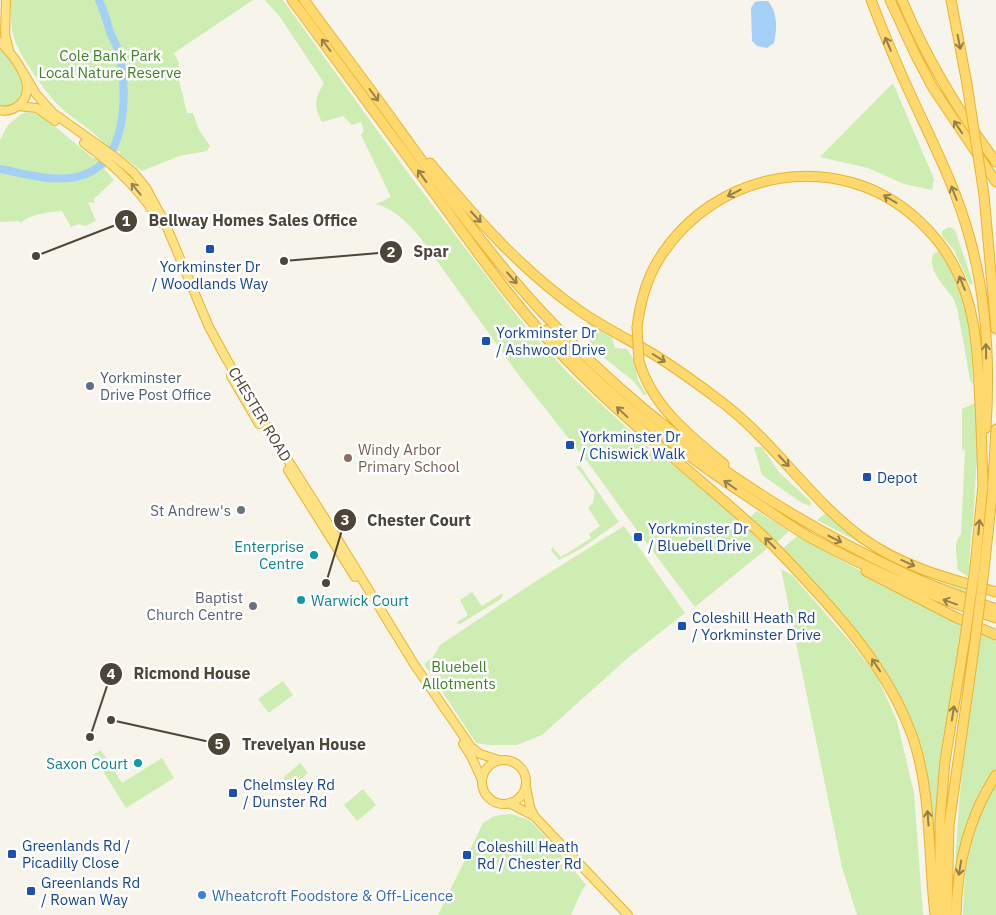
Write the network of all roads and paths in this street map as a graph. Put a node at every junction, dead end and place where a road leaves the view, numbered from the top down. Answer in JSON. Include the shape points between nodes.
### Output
{"nodes":[{"id":1,"x":6,"y":0,"type":"edge"},
{"id":2,"x":292,"y":0,"type":"edge"},
{"id":3,"x":304,"y":0,"type":"edge"},
{"id":4,"x":871,"y":0,"type":"edge"},
{"id":5,"x":890,"y":0,"type":"edge"},
{"id":6,"x":902,"y":0,"type":"edge"},
{"id":7,"x":951,"y":0,"type":"edge"},
{"id":8,"x":0,"y":42,"type":"edge"},
{"id":9,"x":10,"y":54,"type":"junction"},
{"id":10,"x":23,"y":72,"type":"junction"},
{"id":11,"x":18,"y":106,"type":"junction"},
{"id":12,"x":0,"y":110,"type":"edge"},
{"id":13,"x":388,"y":113,"type":"junction"},
{"id":14,"x":95,"y":147,"type":"junction"},
{"id":15,"x":112,"y":160,"type":"junction"},
{"id":16,"x":996,"y":162,"type":"edge"},
{"id":17,"x":996,"y":182,"type":"edge"},
{"id":18,"x":472,"y":244,"type":"junction"},
{"id":19,"x":996,"y":330,"type":"edge"},
{"id":20,"x":996,"y":429,"type":"edge"},
{"id":21,"x":982,"y":487,"type":"junction"},
{"id":22,"x":778,"y":504,"type":"junction"},
{"id":23,"x":811,"y":538,"type":"junction"},
{"id":24,"x":980,"y":569,"type":"junction"},
{"id":25,"x":996,"y":591,"type":"edge"},
{"id":26,"x":996,"y":609,"type":"edge"},
{"id":27,"x":996,"y":618,"type":"edge"},
{"id":28,"x":996,"y":635,"type":"edge"},
{"id":29,"x":499,"y":760,"type":"junction"},
{"id":30,"x":996,"y":775,"type":"edge"},
{"id":31,"x":482,"y":780,"type":"junction"},
{"id":32,"x":526,"y":788,"type":"junction"},
{"id":33,"x":509,"y":803,"type":"junction"},
{"id":34,"x":534,"y":816,"type":"junction"},
{"id":35,"x":628,"y":915,"type":"edge"},
{"id":36,"x":935,"y":915,"type":"edge"},
{"id":37,"x":940,"y":915,"type":"edge"},
{"id":38,"x":947,"y":915,"type":"edge"},
{"id":39,"x":956,"y":915,"type":"edge"}],
"edges":[{"from":1,"to":9,"type":"highway","via":[[5,34]]},
{"from":18,"to":2,"type":"highway","one_way":true},
{"from":3,"to":13,"type":"highway","one_way":true},
{"from":21,"to":4,"type":"highway","one_way":true,"via":[[987,414],[986,341],[977,267],[961,209]]},
{"from":17,"to":5,"type":"highway","one_way":true,"via":[[933,88]]},
{"from":6,"to":16,"type":"highway","via":[[925,52],[963,117]]},
{"from":7,"to":19,"type":"highway","one_way":true,"bridge":true,"via":[[984,195]]},
{"from":8,"to":9,"type":"highway","name":"CHESTER ROAD"},
{"from":9,"to":10,"type":"highway","name":"CHESTER ROAD"},
{"from":10,"to":11,"type":"highway","via":[[27,94]]},
{"from":10,"to":14,"type":"highway","name":"CHESTER ROAD","via":[[53,113]]},
{"from":11,"to":12,"type":"highway","via":[[11,111]]},
{"from":11,"to":14,"type":"highway","name":"CHESTER ROAD","via":[[37,108]]},
{"from":13,"to":22,"type":"highway","one_way":true,"via":[[475,233],[570,341],[686,443]]},
{"from":13,"to":25,"type":"highway","one_way":true,"via":[[468,209],[516,260],[580,311],[657,356],[725,405],[862,538],[901,561]]},
{"from":14,"to":15,"type":"highway","name":"CHESTER ROAD"},
{"from":15,"to":29,"type":"highway","name":"CHESTER ROAD","via":[[133,172],[152,198],[227,360],[414,664],[471,747],[480,754]]},
{"from":31,"to":15,"type":"highway","name":"CHESTER ROAD","one_way":true,"via":[[471,756],[250,410],[214,344],[157,217]]},
{"from":23,"to":18,"type":"highway","one_way":true,"via":[[730,486],[655,430],[563,347]]},
{"from":36,"to":18,"type":"highway","one_way":true,"via":[[922,770],[899,704],[869,654],[797,570],[753,526],[579,373],[522,310]]},
{"from":20,"to":24,"type":"highway","via":[[992,496]]},
{"from":21,"to":22,"type":"highway","one_way":true,"bridge":true,"via":[[977,340],[962,282],[941,244],[928,229],[876,191],[846,180],[790,176],[741,189],[694,217],[658,260],[644,294],[637,327],[637,350],[649,386],[672,417],[712,454]]},
{"from":24,"to":21,"type":"highway","one_way":true},
{"from":22,"to":26,"type":"highway","one_way":true,"via":[[817,530],[901,572]]},
{"from":27,"to":23,"type":"highway","one_way":true,"via":[[905,584]]},
{"from":23,"to":28,"type":"highway","via":[[901,590]]},
{"from":37,"to":24,"type":"highway","one_way":true,"bridge":true,"via":[[940,821],[945,761]]},
{"from":24,"to":38,"type":"highway","bridge":true,"via":[[975,641],[949,825]]},
{"from":29,"to":31,"type":"highway","via":[[486,769]]},
{"from":29,"to":32,"type":"highway","via":[[512,761],[521,768]]},
{"from":30,"to":39,"type":"highway","one_way":true,"via":[[964,844]]},
{"from":31,"to":33,"type":"highway","via":[[488,796],[499,803]]},
{"from":32,"to":33,"type":"highway","via":[[519,798]]},
{"from":32,"to":34,"type":"highway"},
{"from":33,"to":34,"type":"highway"},
{"from":34,"to":35,"type":"highway"}]}
